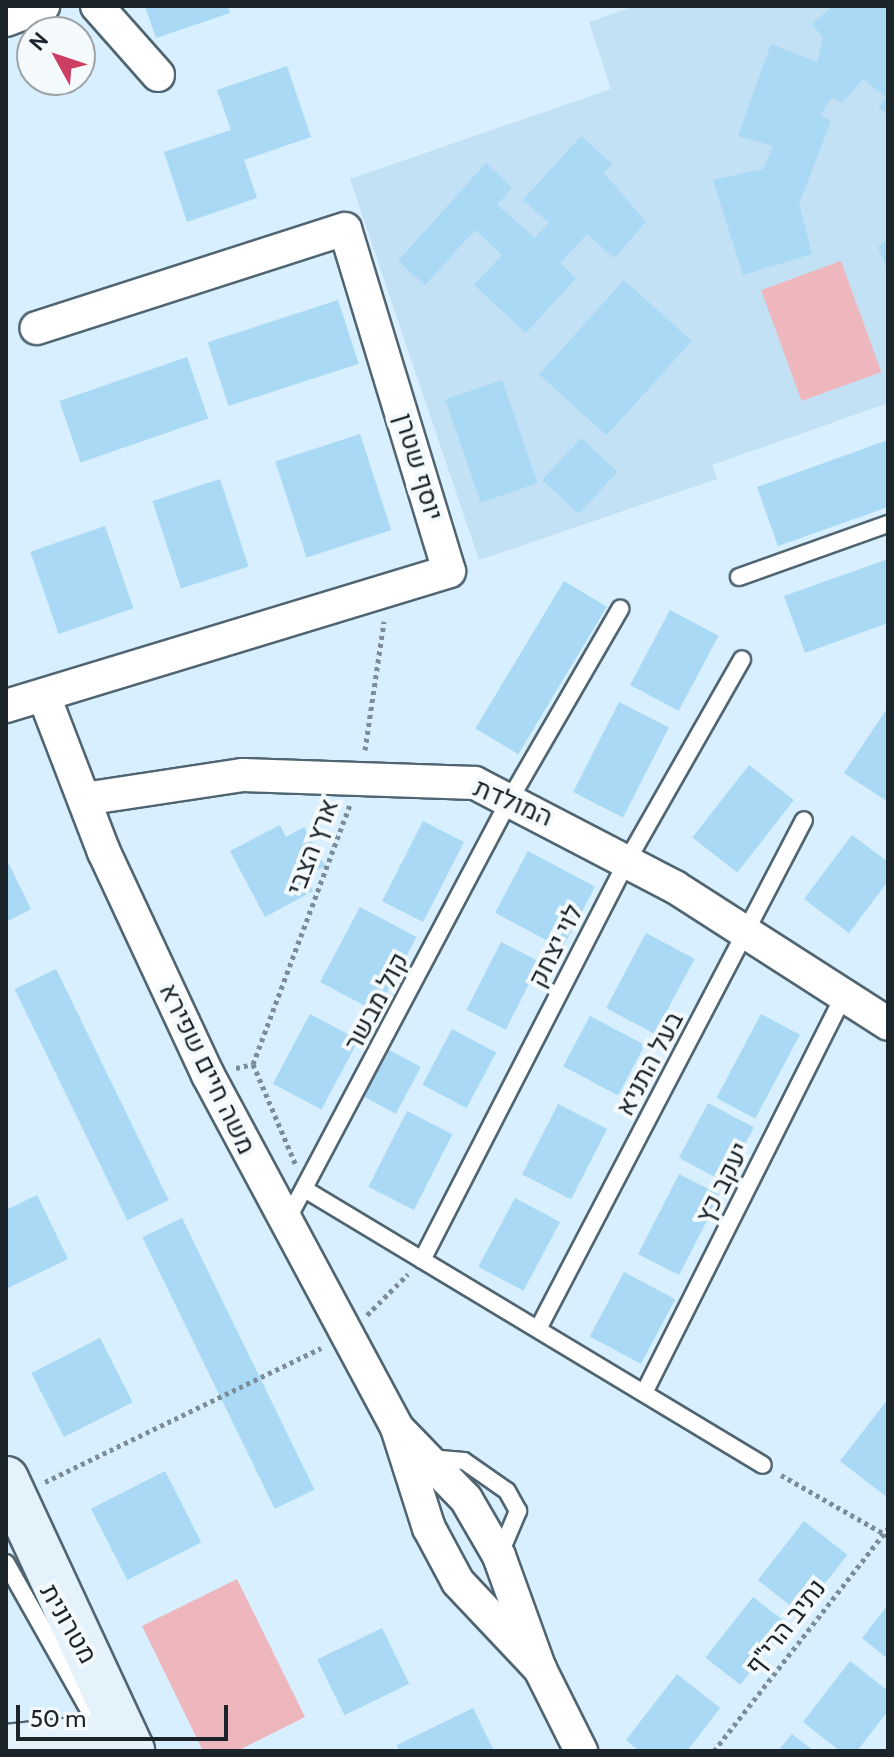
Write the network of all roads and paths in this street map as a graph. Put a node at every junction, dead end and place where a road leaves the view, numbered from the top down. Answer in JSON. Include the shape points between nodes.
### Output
{"nodes":[{"id":1,"x":43,"y":6,"type":"edge"},
{"id":2,"x":97,"y":6,"type":"edge"},
{"id":3,"x":6,"y":20,"type":"edge"},
{"id":4,"x":158,"y":75,"type":"dead end"},
{"id":5,"x":37,"y":328,"type":"dead end"},
{"id":6,"x":888,"y":524,"type":"edge"},
{"id":7,"x":739,"y":577,"type":"dead end"},
{"id":8,"x":389,"y":590,"type":"junction"},
{"id":9,"x":620,"y":609,"type":"dead end"},
{"id":10,"x":742,"y":659,"type":"dead end"},
{"id":11,"x":44,"y":696,"type":"junction"},
{"id":12,"x":6,"y":706,"type":"edge"},
{"id":13,"x":361,"y":778,"type":"junction"},
{"id":14,"x":84,"y":799,"type":"junction"},
{"id":15,"x":510,"y":799,"type":"junction"},
{"id":16,"x":804,"y":820,"type":"dead end"},
{"id":17,"x":627,"y":861,"type":"junction"},
{"id":18,"x":746,"y":932,"type":"junction"},
{"id":19,"x":844,"y":996,"type":"junction"},
{"id":20,"x":888,"y":1024,"type":"edge"},
{"id":21,"x":253,"y":1064,"type":"junction"},
{"id":22,"x":208,"y":1075,"type":"junction"},
{"id":23,"x":306,"y":1190,"type":"junction"},
{"id":24,"x":284,"y":1225,"type":"junction"},
{"id":25,"x":422,"y":1260,"type":"junction"},
{"id":26,"x":538,"y":1329,"type":"junction"},
{"id":27,"x":345,"y":1336,"type":"junction"},
{"id":28,"x":644,"y":1393,"type":"junction"},
{"id":29,"x":397,"y":1428,"type":"junction"},
{"id":30,"x":429,"y":1458,"type":"junction"},
{"id":31,"x":763,"y":1465,"type":"joint"},
{"id":32,"x":495,"y":1480,"type":"junction"},
{"id":33,"x":11,"y":1488,"type":"edge"},
{"id":34,"x":466,"y":1499,"type":"junction"},
{"id":35,"x":429,"y":1528,"type":"junction"},
{"id":36,"x":887,"y":1532,"type":"edge"},
{"id":37,"x":499,"y":1556,"type":"junction"},
{"id":38,"x":6,"y":1563,"type":"edge"},
{"id":39,"x":458,"y":1582,"type":"junction"},
{"id":40,"x":540,"y":1669,"type":"junction"},
{"id":41,"x":108,"y":1745,"type":"edge"},
{"id":42,"x":6,"y":1747,"type":"edge"},
{"id":43,"x":581,"y":1751,"type":"edge"},
{"id":44,"x":714,"y":1751,"type":"edge"}],
"edges":[{"from":1,"to":3,"type":"street"},
{"from":2,"to":4,"type":"street"},
{"from":5,"to":8,"type":"street","name":"יוסף שטרן","via":[[345,229],[449,571]]},
{"from":6,"to":7,"type":"lane"},
{"from":8,"to":11,"type":"street","name":"יוסף שטרן"},
{"from":8,"to":13,"type":"path","name":"ארץ הצבי"},
{"from":9,"to":15,"type":"lane","name":"קול מבשר"},
{"from":10,"to":17,"type":"lane","name":"לוי יצחק"},
{"from":11,"to":12,"type":"street","name":"יוסף שטרן"},
{"from":11,"to":14,"type":"street","name":"משה חיים שפירא"},
{"from":13,"to":14,"type":"street","name":"המולדת","via":[[243,775]]},
{"from":13,"to":15,"type":"street","name":"המולדת","via":[[475,783]]},
{"from":13,"to":21,"type":"path","name":"ארץ הצבי"},
{"from":14,"to":22,"type":"street","name":"משה חיים שפירא"},
{"from":15,"to":17,"type":"street","name":"המולדת"},
{"from":15,"to":23,"type":"lane","name":"קול מבשר"},
{"from":16,"to":18,"type":"lane","name":"בעל התניא"},
{"from":17,"to":18,"type":"street","name":"המולדת"},
{"from":17,"to":25,"type":"lane","name":"לוי יצחק"},
{"from":18,"to":19,"type":"street","name":"המולדת"},
{"from":18,"to":26,"type":"lane","name":"בעל התניא"},
{"from":19,"to":20,"type":"street","name":"המולדת"},
{"from":19,"to":28,"type":"lane","name":"יעקב כץ"},
{"from":21,"to":22,"type":"path"},
{"from":21,"to":23,"type":"path"},
{"from":22,"to":24,"type":"street","name":"משה חיים שפירא"},
{"from":23,"to":24,"type":"lane","name":"קול מבשר"},
{"from":23,"to":25,"type":"lane"},
{"from":24,"to":27,"type":"street","name":"משה חיים שפירא"},
{"from":25,"to":26,"type":"lane"},
{"from":25,"to":27,"type":"path"},
{"from":26,"to":28,"type":"lane"},
{"from":27,"to":29,"type":"street","name":"משה חיים שפירא"},
{"from":27,"to":33,"type":"path"},
{"from":28,"to":31,"type":"lane"},
{"from":29,"to":30,"type":"street","name":"משה חיים שפירא"},
{"from":29,"to":35,"type":"street","name":"משה חיים שפירא"},
{"from":30,"to":32,"type":"lane","via":[[464,1461]]},
{"from":30,"to":34,"type":"street","name":"משה חיים שפירא"},
{"from":31,"to":36,"type":"path"},
{"from":32,"to":34,"type":"lane"},
{"from":32,"to":37,"type":"lane","via":[[518,1511]]},
{"from":33,"to":41,"type":"main road"},
{"from":34,"to":35,"type":"street","via":[[440,1501]]},
{"from":34,"to":37,"type":"street","name":"משה חיים שפירא"},
{"from":35,"to":39,"type":"street","name":"משה חיים שפירא"},
{"from":36,"to":44,"type":"path","name":"נתיב הרי\"ף"},
{"from":37,"to":39,"type":"street","via":[[484,1581]]},
{"from":37,"to":40,"type":"street","name":"משה חיים שפירא"},
{"from":38,"to":41,"type":"lane","name":"מטרונית"},
{"from":39,"to":40,"type":"street","name":"משה חיים שפירא"},
{"from":40,"to":43,"type":"street","name":"משה חיים שפירא"},
{"from":41,"to":42,"type":"main road"}]}
